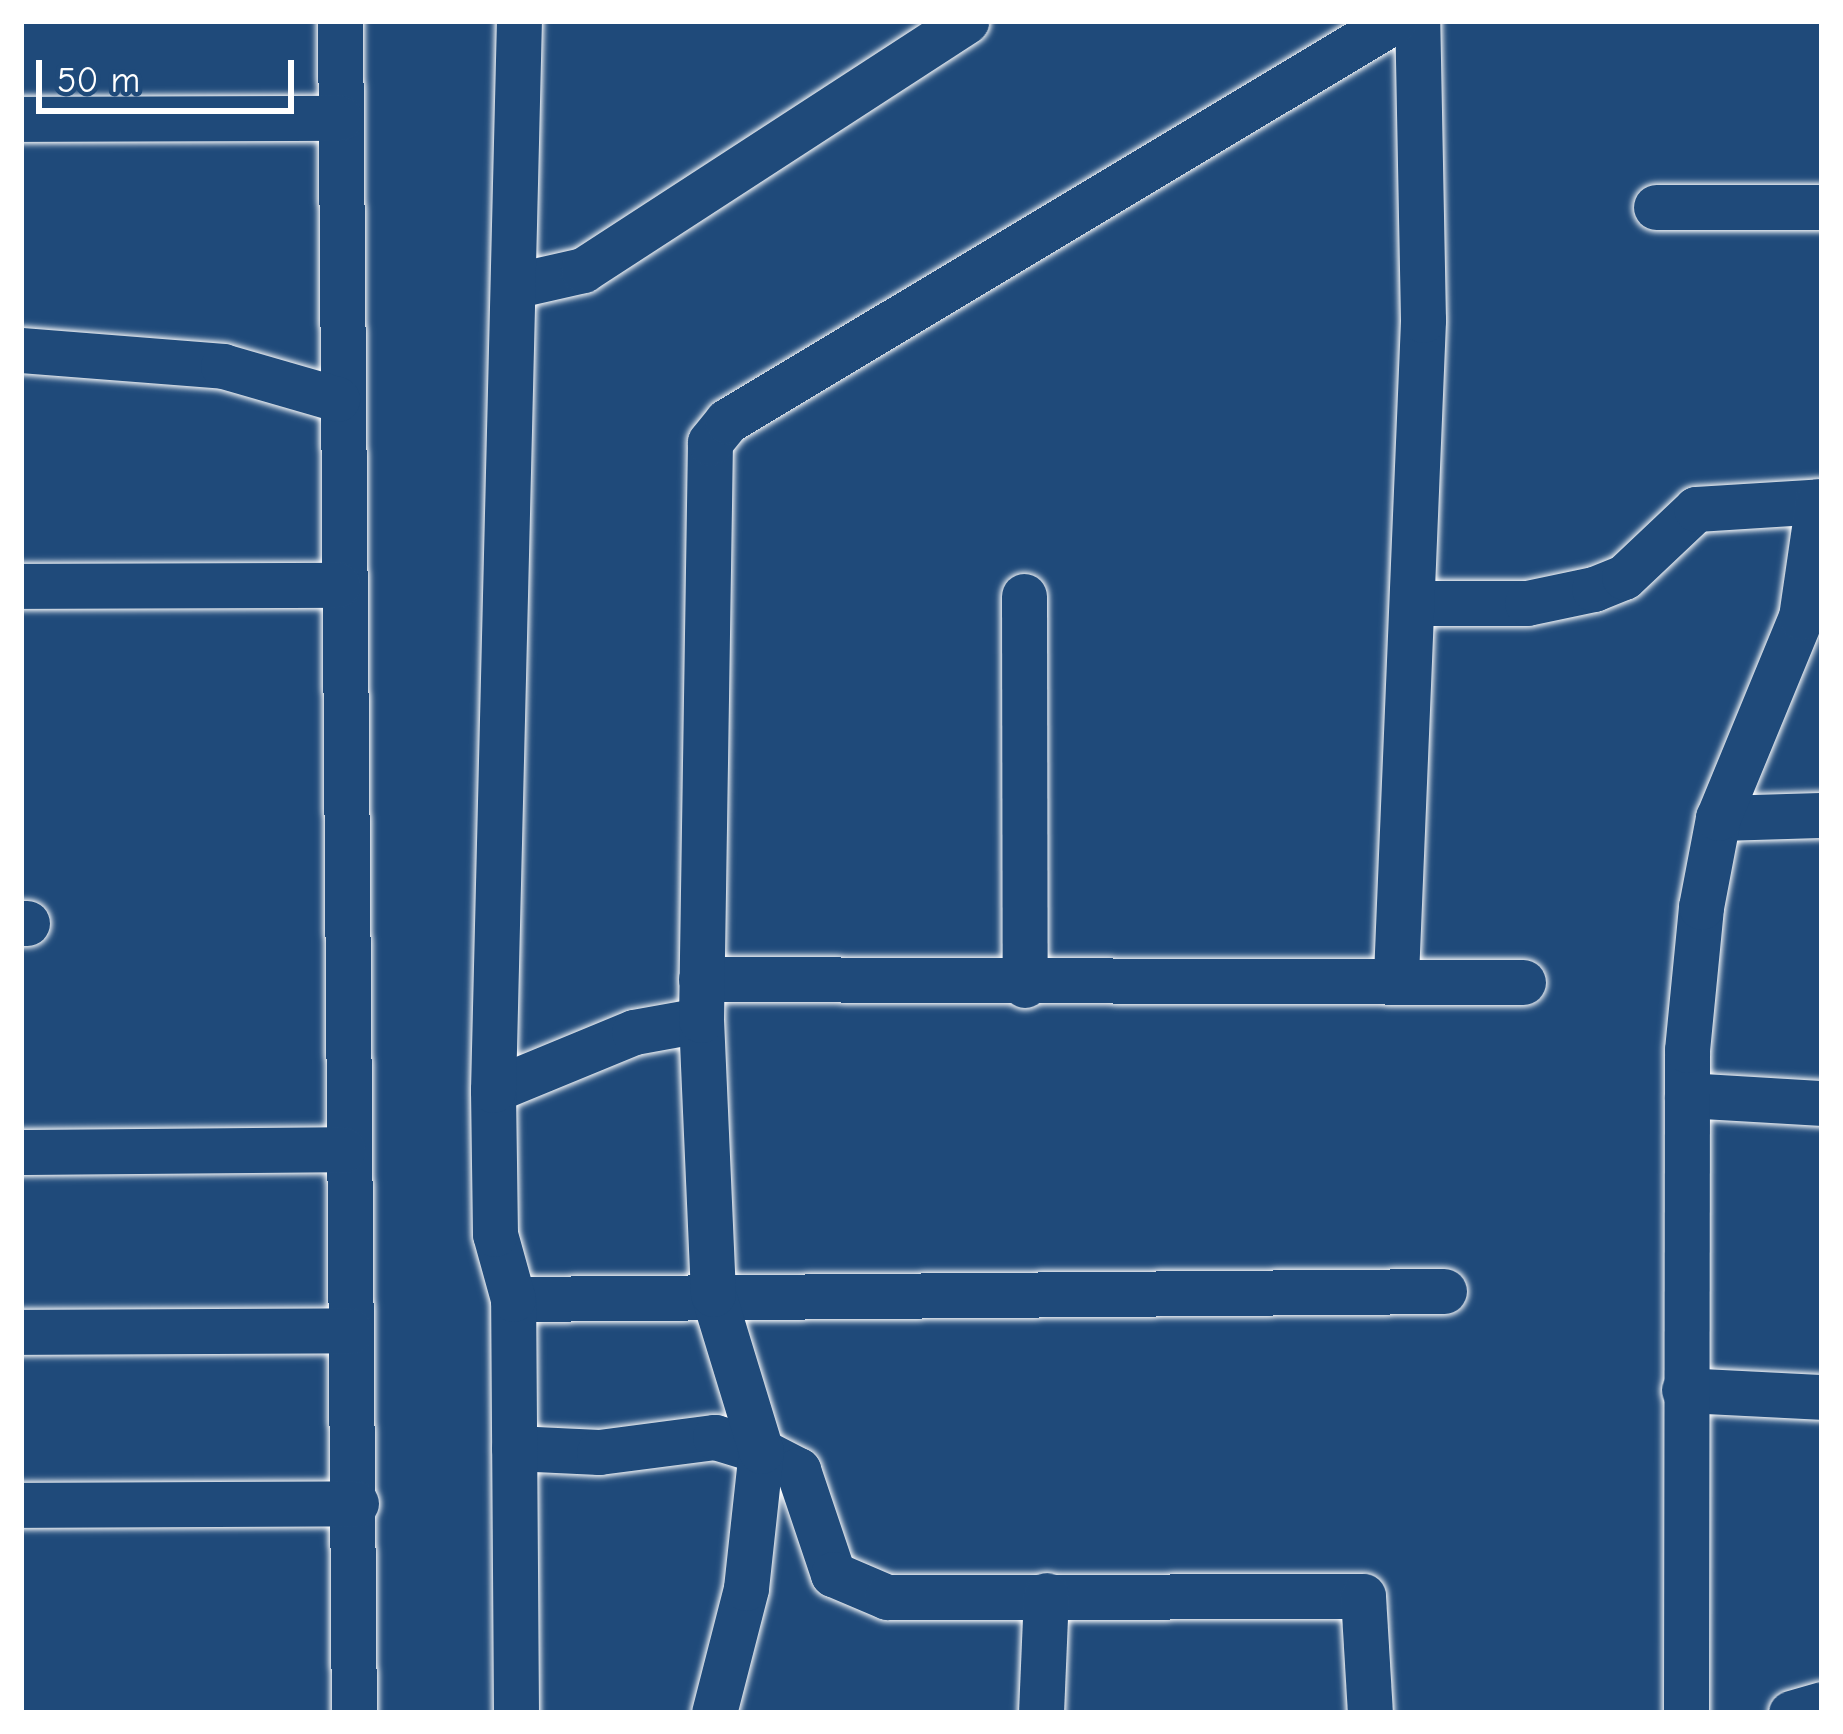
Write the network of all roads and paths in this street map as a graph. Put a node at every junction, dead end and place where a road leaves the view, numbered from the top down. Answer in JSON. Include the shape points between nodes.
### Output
{"nodes":[{"id":1,"x":340,"y":21,"type":"edge"},
{"id":2,"x":519,"y":21,"type":"edge"},
{"id":3,"x":966,"y":21,"type":"edge"},
{"id":4,"x":1394,"y":21,"type":"edge"},
{"id":5,"x":1417,"y":21,"type":"edge"},
{"id":6,"x":340,"y":118,"type":"junction"},
{"id":7,"x":21,"y":119,"type":"edge"},
{"id":8,"x":1656,"y":207,"type":"dead end"},
{"id":9,"x":1822,"y":207,"type":"edge"},
{"id":10,"x":517,"y":285,"type":"junction"},
{"id":11,"x":21,"y":350,"type":"edge"},
{"id":12,"x":337,"y":398,"type":"junction"},
{"id":13,"x":1820,"y":501,"type":"edge"},
{"id":14,"x":338,"y":585,"type":"junction"},
{"id":15,"x":21,"y":586,"type":"edge"},
{"id":16,"x":1024,"y":596,"type":"dead end"},
{"id":17,"x":1414,"y":603,"type":"junction"},
{"id":18,"x":1822,"y":815,"type":"edge"},
{"id":19,"x":1718,"y":818,"type":"junction"},
{"id":20,"x":1396,"y":976,"type":"junction"},
{"id":21,"x":1522,"y":982,"type":"dead end"},
{"id":22,"x":1025,"y":985,"type":"junction"},
{"id":23,"x":701,"y":1000,"type":"junction"},
{"id":24,"x":493,"y":1090,"type":"junction"},
{"id":25,"x":1687,"y":1095,"type":"junction"},
{"id":26,"x":1822,"y":1103,"type":"edge"},
{"id":27,"x":343,"y":1149,"type":"junction"},
{"id":28,"x":21,"y":1152,"type":"edge"},
{"id":29,"x":1444,"y":1291,"type":"dead end"},
{"id":30,"x":713,"y":1294,"type":"junction"},
{"id":31,"x":513,"y":1299,"type":"junction"},
{"id":32,"x":350,"y":1330,"type":"junction"},
{"id":33,"x":21,"y":1332,"type":"edge"},
{"id":34,"x":1684,"y":1390,"type":"junction"},
{"id":35,"x":1822,"y":1397,"type":"edge"},
{"id":36,"x":514,"y":1448,"type":"junction"},
{"id":37,"x":760,"y":1451,"type":"junction"},
{"id":38,"x":356,"y":1503,"type":"junction"},
{"id":39,"x":21,"y":1505,"type":"edge"},
{"id":40,"x":1046,"y":1595,"type":"junction"},
{"id":41,"x":1822,"y":1704,"type":"edge"},
{"id":42,"x":354,"y":1713,"type":"edge"},
{"id":43,"x":516,"y":1713,"type":"edge"},
{"id":44,"x":714,"y":1713,"type":"edge"},
{"id":45,"x":1041,"y":1713,"type":"edge"},
{"id":46,"x":1370,"y":1713,"type":"edge"},
{"id":47,"x":1686,"y":1713,"type":"edge"},
{"id":48,"x":1791,"y":1713,"type":"edge"}],
"edges":[{"from":1,"to":6,"type":"street"},
{"from":2,"to":10,"type":"street"},
{"from":3,"to":10,"type":"street","via":[[583,270]]},
{"from":4,"to":23,"type":"street","via":[[727,421],[710,442]]},
{"from":5,"to":17,"type":"street"},
{"from":6,"to":7,"type":"street"},
{"from":6,"to":12,"type":"street"},
{"from":8,"to":9,"type":"street"},
{"from":10,"to":24,"type":"street"},
{"from":11,"to":12,"type":"street","via":[[223,366]]},
{"from":12,"to":14,"type":"street"},
{"from":13,"to":17,"type":"street","via":[[1696,509],[1624,577],[1594,589],[1527,603]]},
{"from":13,"to":19,"type":"street","via":[[1801,617]]},
{"from":14,"to":15,"type":"street"},
{"from":14,"to":27,"type":"street"},
{"from":16,"to":22,"type":"street"},
{"from":17,"to":20,"type":"street"},
{"from":18,"to":19,"type":"street"},
{"from":19,"to":25,"type":"street"},
{"from":20,"to":21,"type":"street"},
{"from":20,"to":22,"type":"street"},
{"from":22,"to":23,"type":"street"},
{"from":23,"to":24,"type":"street"},
{"from":23,"to":30,"type":"street"},
{"from":24,"to":31,"type":"street","via":[[495,1234]]},
{"from":25,"to":26,"type":"street"},
{"from":25,"to":34,"type":"street"},
{"from":27,"to":28,"type":"street"},
{"from":27,"to":32,"type":"street"},
{"from":29,"to":30,"type":"street"},
{"from":30,"to":31,"type":"street"},
{"from":30,"to":37,"type":"street"},
{"from":31,"to":36,"type":"street"},
{"from":32,"to":33,"type":"street"},
{"from":32,"to":38,"type":"street"},
{"from":34,"to":35,"type":"street"},
{"from":34,"to":47,"type":"street"},
{"from":36,"to":37,"type":"street","via":[[599,1452],[715,1437]]},
{"from":36,"to":43,"type":"street"},
{"from":37,"to":40,"type":"street","via":[[798,1470],[833,1574],[858,1592]]},
{"from":37,"to":44,"type":"street","via":[[746,1588]]},
{"from":38,"to":39,"type":"street"},
{"from":38,"to":42,"type":"street"},
{"from":40,"to":45,"type":"street"},
{"from":40,"to":46,"type":"street","via":[[1363,1596]]},
{"from":41,"to":48,"type":"street"}]}
